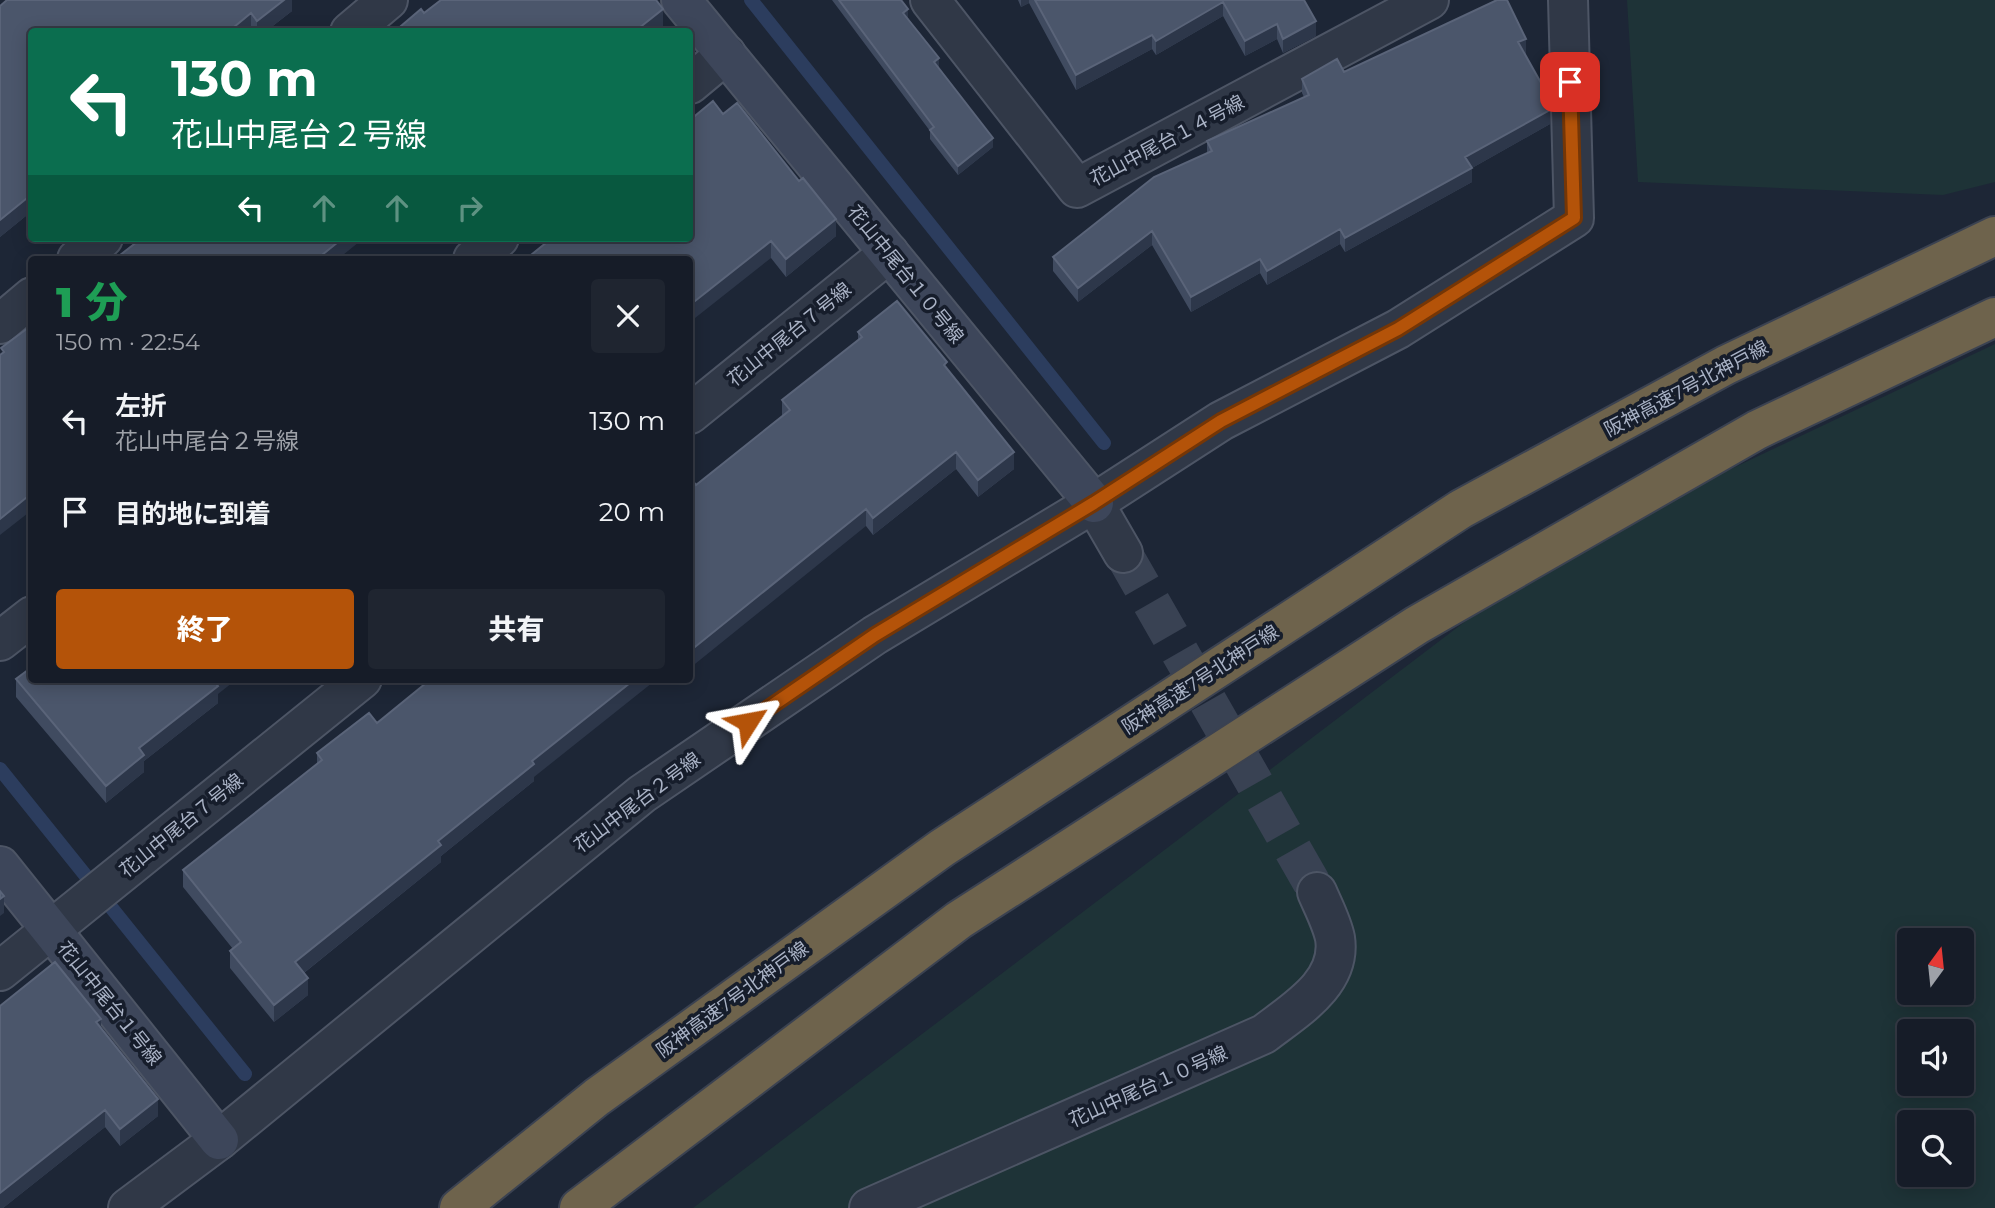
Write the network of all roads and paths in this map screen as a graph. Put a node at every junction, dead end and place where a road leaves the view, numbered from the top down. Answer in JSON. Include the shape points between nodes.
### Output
{"nodes":[{"id":1,"x":388,"y":0,"type":"edge"},
{"id":2,"x":681,"y":0,"type":"edge"},
{"id":3,"x":930,"y":0,"type":"edge"},
{"id":4,"x":1429,"y":0,"type":"edge"},
{"id":5,"x":1568,"y":0,"type":"edge"},
{"id":6,"x":355,"y":28,"type":"edge"},
{"id":7,"x":726,"y":54,"type":"junction"},
{"id":8,"x":693,"y":82,"type":"edge"},
{"id":9,"x":1995,"y":236,"type":"edge"},
{"id":10,"x":98,"y":242,"type":"edge"},
{"id":11,"x":494,"y":242,"type":"edge"},
{"id":12,"x":889,"y":253,"type":"junction"},
{"id":13,"x":81,"y":256,"type":"edge"},
{"id":14,"x":477,"y":256,"type":"edge"},
{"id":15,"x":28,"y":300,"type":"edge"},
{"id":16,"x":1995,"y":317,"type":"edge"},
{"id":17,"x":0,"y":324,"type":"edge"},
{"id":18,"x":693,"y":412,"type":"edge"},
{"id":19,"x":1094,"y":503,"type":"junction"},
{"id":20,"x":1123,"y":553,"type":"tunnel mouth"},
{"id":21,"x":28,"y":619,"type":"edge"},
{"id":22,"x":0,"y":641,"type":"edge"},
{"id":23,"x":357,"y":683,"type":"edge"},
{"id":24,"x":0,"y":866,"type":"edge"},
{"id":25,"x":1317,"y":892,"type":"tunnel mouth"},
{"id":26,"x":62,"y":921,"type":"junction"},
{"id":27,"x":0,"y":971,"type":"edge"},
{"id":28,"x":219,"y":1140,"type":"junction"},
{"id":29,"x":128,"y":1208,"type":"edge"},
{"id":30,"x":459,"y":1208,"type":"edge"},
{"id":31,"x":579,"y":1208,"type":"edge"},
{"id":32,"x":869,"y":1208,"type":"edge"}],
"edges":[{"from":1,"to":6,"type":"street"},
{"from":2,"to":7,"type":"street","name":"花山中尾台１０号線"},
{"from":3,"to":4,"type":"street","name":"花山中尾台１４号線","via":[[1077,188]]},
{"from":5,"to":19,"type":"street","name":"花山中尾台２号線","via":[[1574,218],[1398,329],[1221,421]]},
{"from":7,"to":8,"type":"street"},
{"from":7,"to":12,"type":"street","name":"花山中尾台１０号線"},
{"from":9,"to":30,"type":"highway","name":"阪神高速7号北神戸線","via":[[1726,365],[1461,509],[942,848],[597,1097]]},
{"from":10,"to":13,"type":"street"},
{"from":11,"to":14,"type":"street"},
{"from":12,"to":18,"type":"street","name":"花山中尾台７号線"},
{"from":12,"to":19,"type":"street","name":"花山中尾台１０号線"},
{"from":15,"to":17,"type":"street"},
{"from":16,"to":31,"type":"highway","via":[[1757,430],[1417,625],[959,920]]},
{"from":19,"to":20,"type":"street","name":"花山中尾台１０号線"},
{"from":19,"to":28,"type":"street","name":"花山中尾台２号線","via":[[875,635],[642,794]]},
{"from":21,"to":22,"type":"street"},
{"from":23,"to":26,"type":"street","name":"花山中尾台７号線"},
{"from":24,"to":26,"type":"street","name":"花山中尾台１号線"},
{"from":25,"to":32,"type":"street","name":"花山中尾台１０号線","via":[[1335,938],[1334,969],[1312,996],[1264,1034]]},
{"from":26,"to":27,"type":"street","name":"花山中尾台７号線"},
{"from":26,"to":28,"type":"street","name":"花山中尾台１号線"},
{"from":28,"to":29,"type":"street","name":"花山中尾台２号線"}]}
